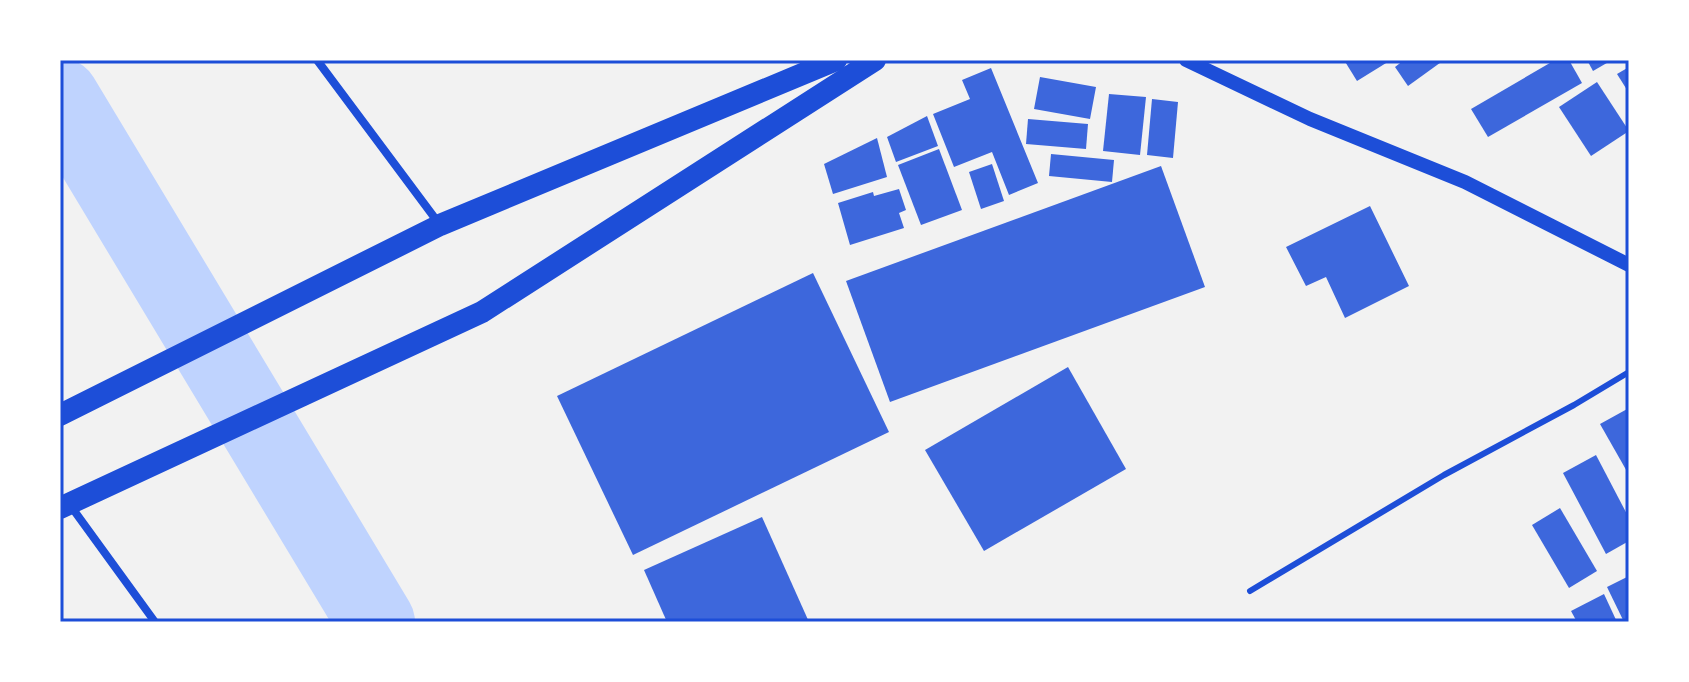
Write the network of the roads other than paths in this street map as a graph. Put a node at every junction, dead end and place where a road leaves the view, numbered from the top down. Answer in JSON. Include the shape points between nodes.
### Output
{"nodes":[{"id":1,"x":317,"y":60,"type":"edge"},
{"id":2,"x":836,"y":60,"type":"edge"},
{"id":3,"x":875,"y":60,"type":"edge"},
{"id":4,"x":1186,"y":60,"type":"edge"},
{"id":5,"x":437,"y":227,"type":"junction"},
{"id":6,"x":1629,"y":265,"type":"edge"},
{"id":7,"x":1629,"y":372,"type":"edge"},
{"id":8,"x":60,"y":415,"type":"edge"},
{"id":9,"x":71,"y":502,"type":"edge"},
{"id":10,"x":1250,"y":591,"type":"dead end"},
{"id":11,"x":155,"y":622,"type":"edge"}],
"edges":[{"from":1,"to":5,"type":"street"},
{"from":2,"to":5,"type":"highway"},
{"from":3,"to":9,"type":"highway","via":[[482,312]]},
{"from":4,"to":6,"type":"street","via":[[1310,119],[1465,182]]},
{"from":5,"to":8,"type":"highway"},
{"from":7,"to":10,"type":"lane"},
{"from":9,"to":11,"type":"street"}]}
